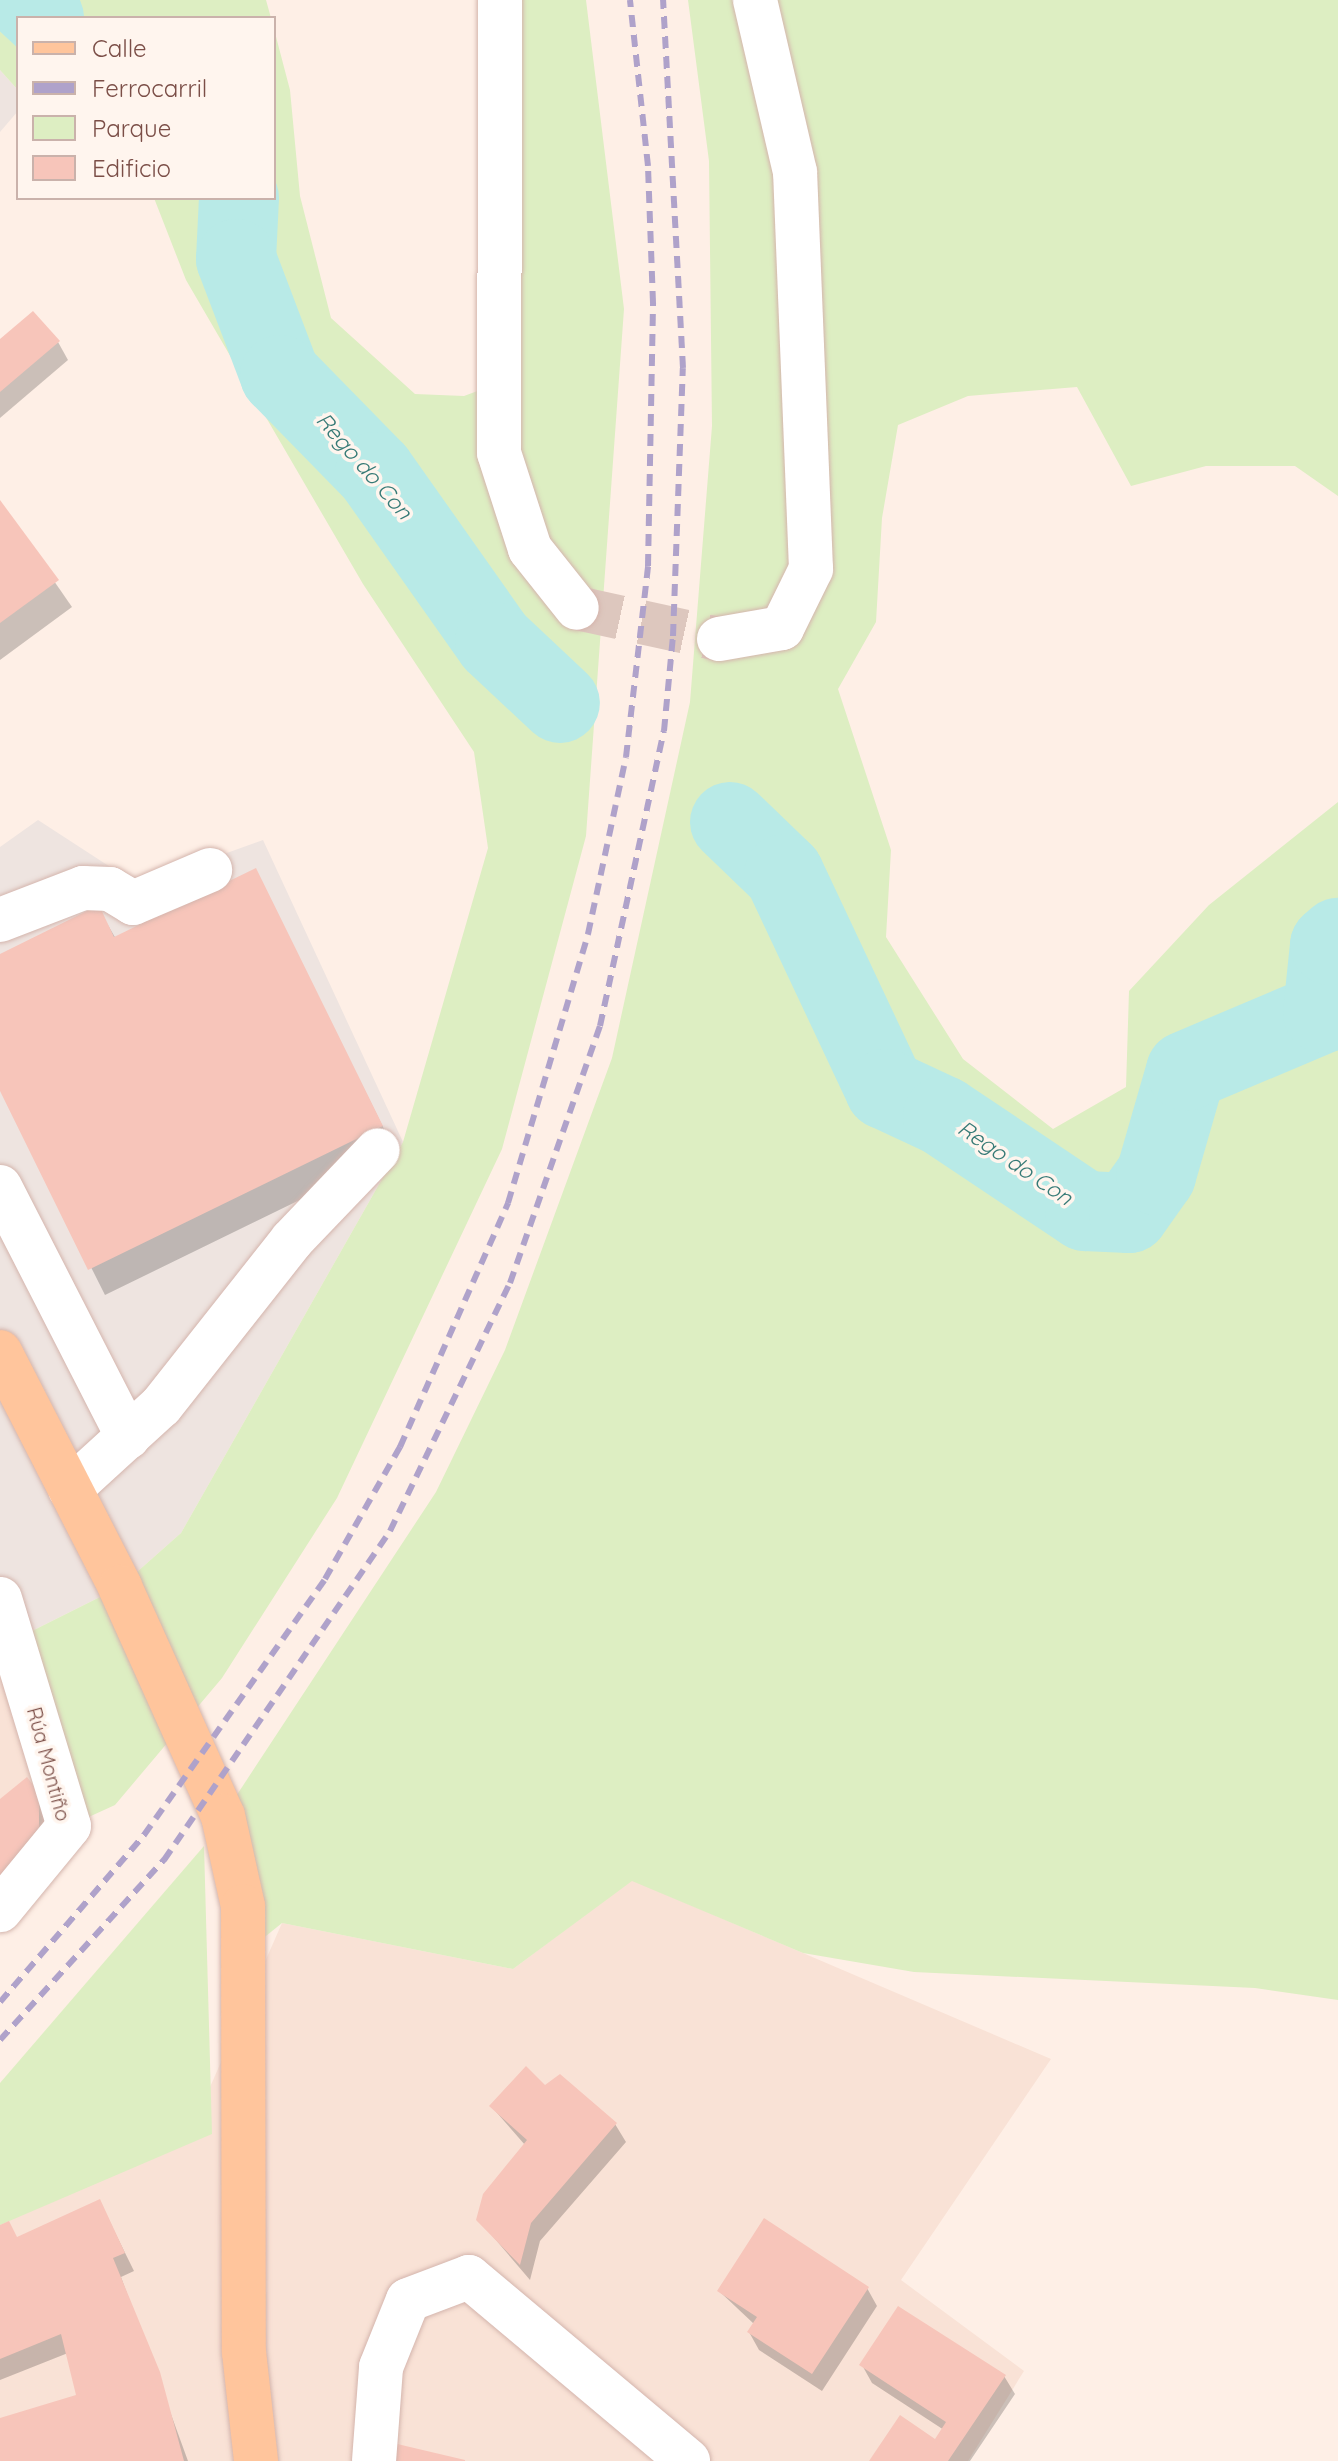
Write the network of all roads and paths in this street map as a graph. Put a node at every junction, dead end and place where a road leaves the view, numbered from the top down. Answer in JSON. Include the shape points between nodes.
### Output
{"nodes":[{"id":1,"x":500,"y":0,"type":"edge"},
{"id":2,"x":755,"y":0,"type":"edge"},
{"id":3,"x":577,"y":608,"type":"tunnel mouth"},
{"id":4,"x":719,"y":639,"type":"tunnel mouth"},
{"id":5,"x":210,"y":870,"type":"dead end"},
{"id":6,"x":0,"y":920,"type":"edge"},
{"id":7,"x":378,"y":1150,"type":"dead end"},
{"id":8,"x":0,"y":1187,"type":"edge"},
{"id":9,"x":0,"y":1352,"type":"edge"},
{"id":10,"x":128,"y":1437,"type":"junction"},
{"id":11,"x":70,"y":1489,"type":"junction"},
{"id":12,"x":0,"y":1599,"type":"edge"},
{"id":13,"x":0,"y":1910,"type":"edge"},
{"id":14,"x":256,"y":2461,"type":"edge"},
{"id":15,"x":374,"y":2461,"type":"edge"},
{"id":16,"x":688,"y":2461,"type":"edge"}],
"edges":[{"from":1,"to":3,"type":"street","via":[[499,453],[530,549]]},
{"from":2,"to":4,"type":"street","via":[[795,172],[811,569],[782,628]]},
{"from":5,"to":6,"type":"street","via":[[133,903],[110,889],[83,888]]},
{"from":7,"to":10,"type":"street","via":[[292,1240],[161,1406]]},
{"from":8,"to":10,"type":"street"},
{"from":9,"to":11,"type":"main road"},
{"from":10,"to":11,"type":"street"},
{"from":11,"to":14,"type":"main road","via":[[223,1816],[243,1906],[244,2352]]},
{"from":12,"to":13,"type":"street","name":"Rúa Montiño","via":[[69,1826]]},
{"from":15,"to":16,"type":"street","via":[[381,2367],[408,2300],[469,2277]]}]}
